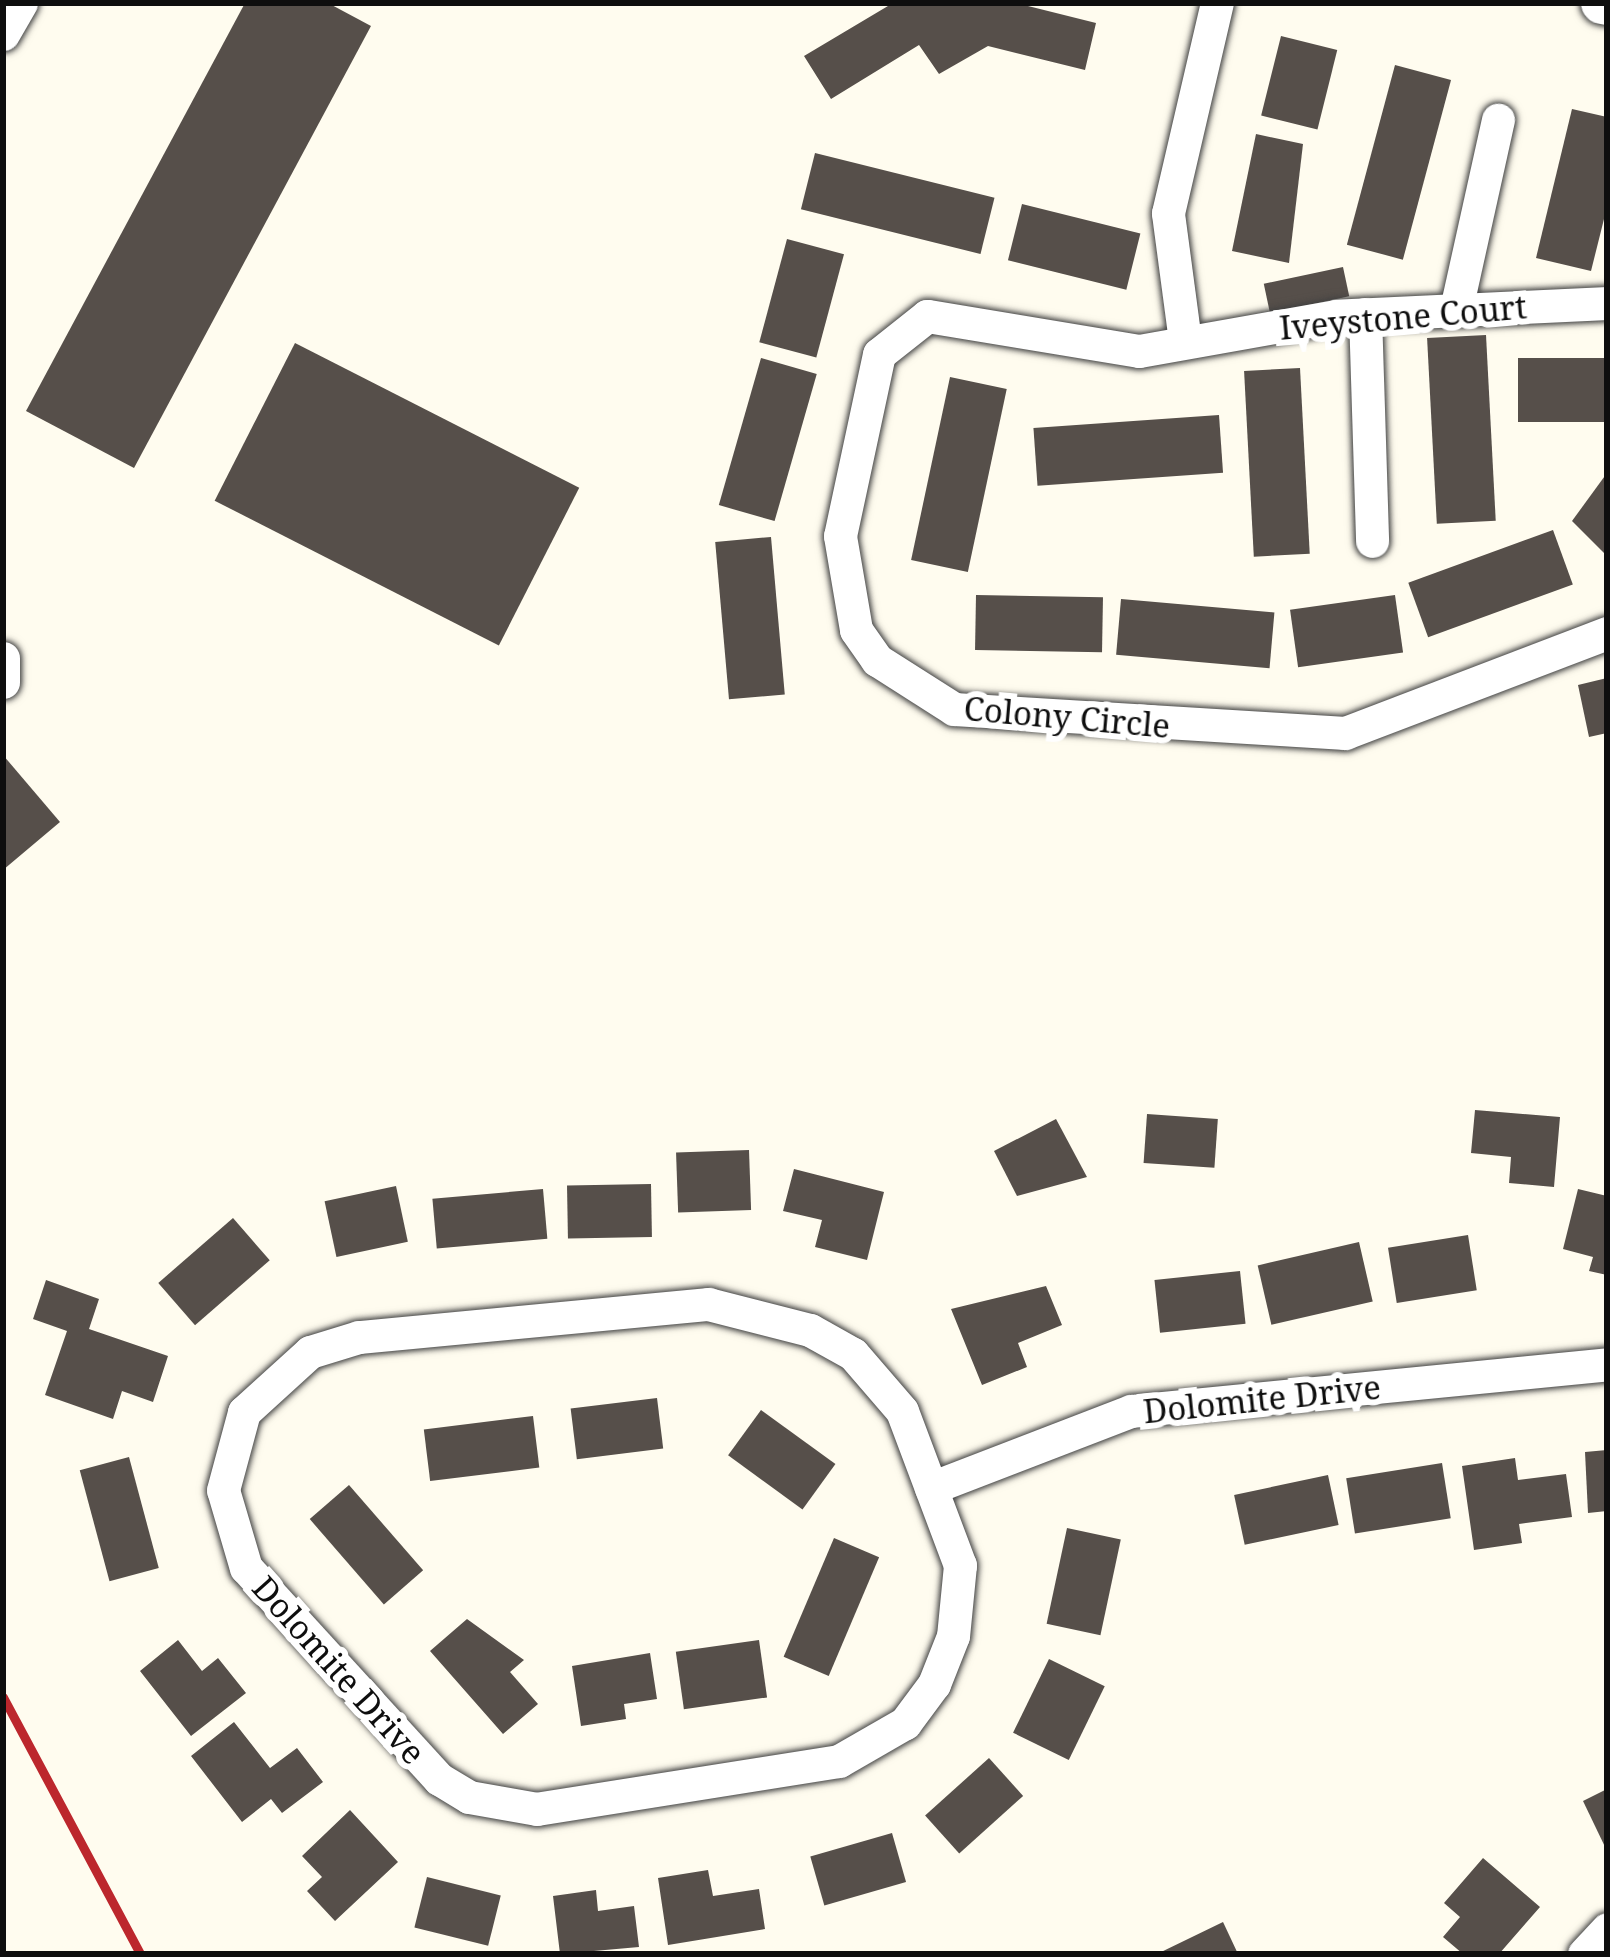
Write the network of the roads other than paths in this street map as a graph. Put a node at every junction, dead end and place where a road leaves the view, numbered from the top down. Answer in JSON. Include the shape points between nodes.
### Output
{"nodes":[{"id":1,"x":21,"y":3,"type":"edge"},
{"id":2,"x":1217,"y":3,"type":"edge"},
{"id":3,"x":3,"y":34,"type":"edge"},
{"id":4,"x":1498,"y":120,"type":"dead end"},
{"id":5,"x":1607,"y":303,"type":"edge"},
{"id":6,"x":1456,"y":309,"type":"junction"},
{"id":7,"x":1365,"y":314,"type":"junction"},
{"id":8,"x":1185,"y":341,"type":"junction"},
{"id":9,"x":1372,"y":541,"type":"dead end"},
{"id":10,"x":1607,"y":633,"type":"edge"},
{"id":11,"x":3,"y":658,"type":"edge"},
{"id":12,"x":3,"y":682,"type":"edge"},
{"id":13,"x":1607,"y":1364,"type":"edge"},
{"id":14,"x":931,"y":1488,"type":"junction"},
{"id":15,"x":1607,"y":1929,"type":"edge"},
{"id":16,"x":1584,"y":1954,"type":"edge"}],
"edges":[{"from":1,"to":3,"type":"street"},
{"from":2,"to":8,"type":"street","via":[[1168,213]]},
{"from":4,"to":6,"type":"street"},
{"from":5,"to":6,"type":"street","name":"Iveystone Court"},
{"from":6,"to":7,"type":"street","name":"Iveystone Court"},
{"from":7,"to":8,"type":"street","name":"Iveystone Court"},
{"from":7,"to":9,"type":"street"},
{"from":8,"to":10,"type":"street","name":"Colony Circle","via":[[1099,347],[961,317],[898,332],[879,354],[840,536],[856,630],[877,660],[954,709],[1294,736],[1345,733]]},
{"from":11,"to":12,"type":"street"},
{"from":13,"to":14,"type":"street","name":"Dolomite Drive","via":[[1131,1411]]},
{"from":14,"to":14,"type":"street","name":"Dolomite Drive","via":[[902,1411],[853,1354],[793,1323],[708,1304],[359,1336],[310,1352],[244,1412],[224,1490],[246,1568],[439,1779],[469,1797],[537,1809],[839,1762],[905,1723],[934,1684],[960,1601]]},
{"from":15,"to":16,"type":"street"}]}
